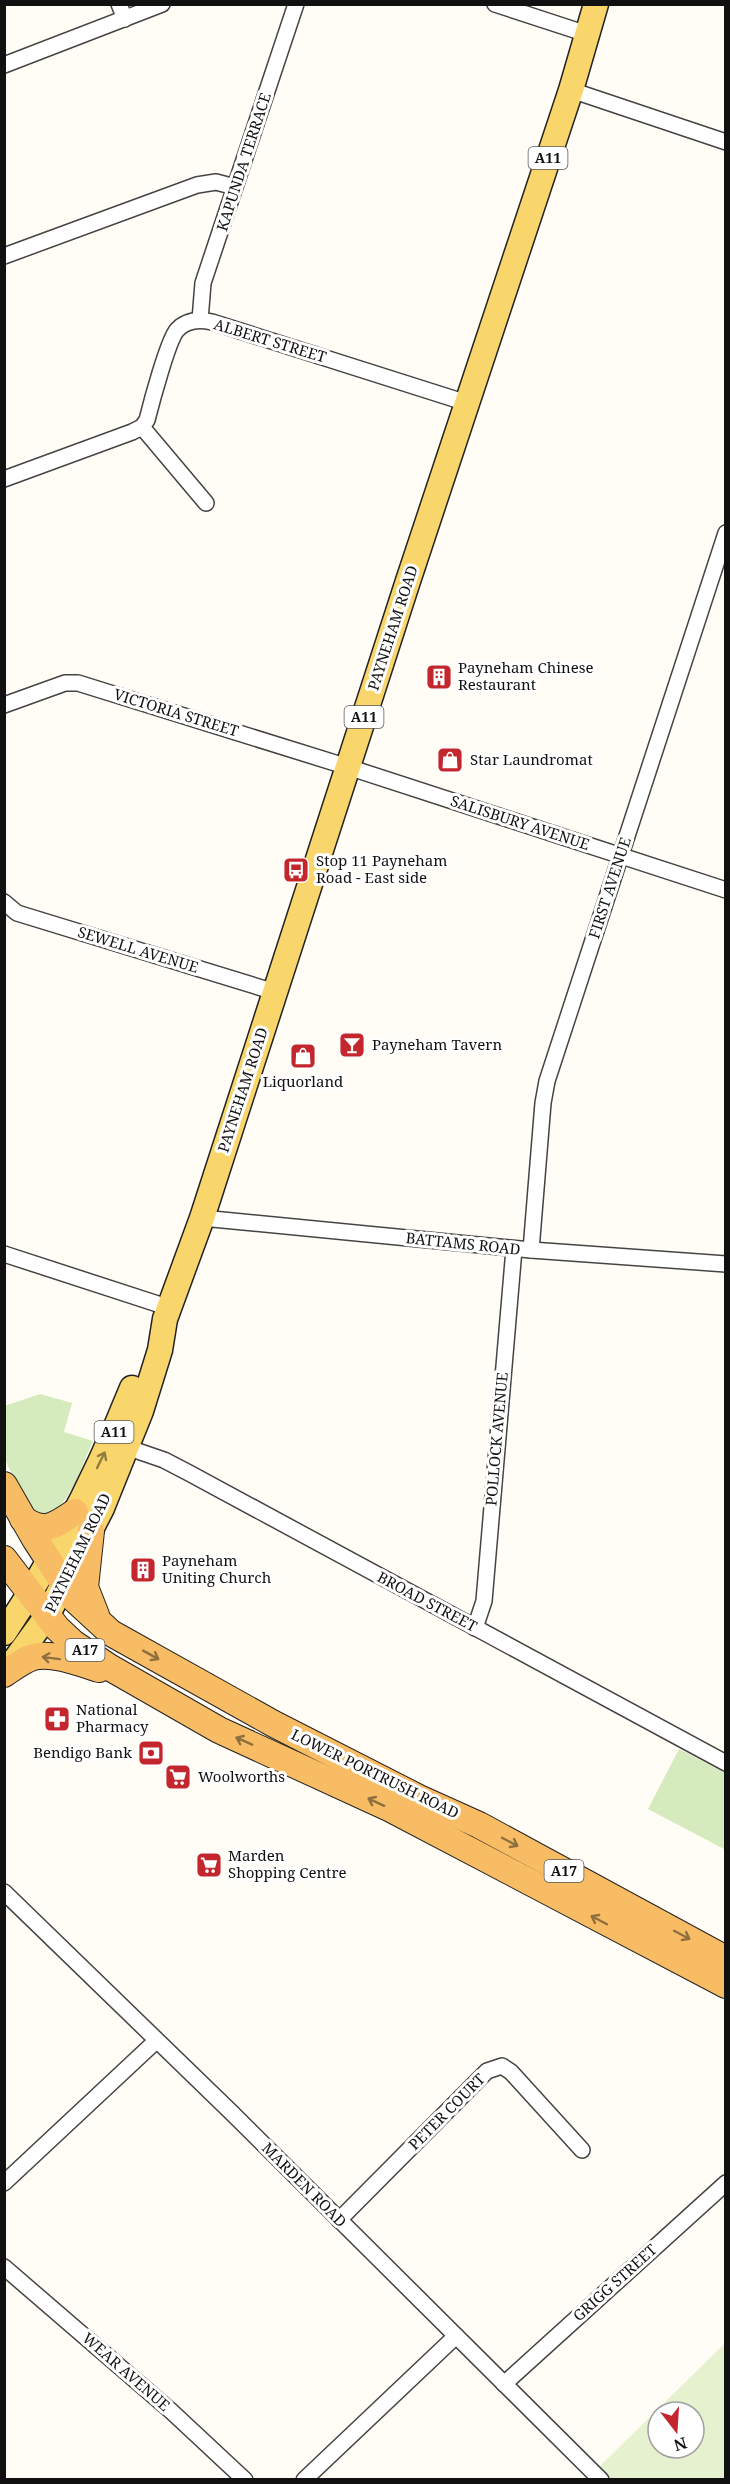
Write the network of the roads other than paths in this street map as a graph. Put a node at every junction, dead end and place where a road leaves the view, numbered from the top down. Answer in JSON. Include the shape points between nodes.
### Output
{"nodes":[{"id":1,"x":162,"y":4,"type":"edge"},
{"id":2,"x":296,"y":4,"type":"edge"},
{"id":3,"x":495,"y":4,"type":"edge"},
{"id":4,"x":596,"y":4,"type":"edge"},
{"id":5,"x":122,"y":12,"type":"edge"},
{"id":6,"x":587,"y":34,"type":"junction"},
{"id":7,"x":4,"y":65,"type":"edge"},
{"id":8,"x":571,"y":90,"type":"junction"},
{"id":9,"x":726,"y":142,"type":"edge"},
{"id":10,"x":235,"y":187,"type":"junction"},
{"id":11,"x":4,"y":256,"type":"edge"},
{"id":12,"x":200,"y":320,"type":"junction"},
{"id":13,"x":467,"y":403,"type":"junction"},
{"id":14,"x":142,"y":427,"type":"junction"},
{"id":15,"x":4,"y":479,"type":"edge"},
{"id":16,"x":206,"y":503,"type":"dead end"},
{"id":17,"x":726,"y":534,"type":"edge"},
{"id":18,"x":4,"y":705,"type":"edge"},
{"id":19,"x":348,"y":767,"type":"junction"},
{"id":20,"x":620,"y":856,"type":"junction"},
{"id":21,"x":726,"y":890,"type":"edge"},
{"id":22,"x":4,"y":902,"type":"edge"},
{"id":23,"x":275,"y":992,"type":"junction"},
{"id":24,"x":202,"y":1218,"type":"junction"},
{"id":25,"x":514,"y":1249,"type":"junction"},
{"id":26,"x":531,"y":1250,"type":"junction"},
{"id":27,"x":4,"y":1254,"type":"edge"},
{"id":28,"x":726,"y":1264,"type":"edge"},
{"id":29,"x":167,"y":1313,"type":"junction"},
{"id":30,"x":126,"y":1447,"type":"junction"},
{"id":31,"x":4,"y":1485,"type":"edge"},
{"id":32,"x":23,"y":1519,"type":"junction"},
{"id":33,"x":83,"y":1521,"type":"junction"},
{"id":34,"x":4,"y":1559,"type":"edge"},
{"id":35,"x":48,"y":1561,"type":"junction"},
{"id":36,"x":64,"y":1584,"type":"junction"},
{"id":37,"x":31,"y":1594,"type":"junction"},
{"id":38,"x":47,"y":1616,"type":"junction"},
{"id":39,"x":101,"y":1624,"type":"junction"},
{"id":40,"x":475,"y":1628,"type":"junction"},
{"id":41,"x":4,"y":1633,"type":"edge"},
{"id":42,"x":4,"y":1674,"type":"edge"},
{"id":43,"x":128,"y":1678,"type":"junction"},
{"id":44,"x":726,"y":1764,"type":"edge"},
{"id":45,"x":401,"y":1789,"type":"junction"},
{"id":46,"x":479,"y":1825,"type":"junction"},
{"id":47,"x":428,"y":1828,"type":"junction"},
{"id":48,"x":4,"y":1892,"type":"edge"},
{"id":49,"x":726,"y":1959,"type":"edge"},
{"id":50,"x":726,"y":1985,"type":"edge"},
{"id":51,"x":156,"y":2041,"type":"junction"},
{"id":52,"x":582,"y":2150,"type":"dead end"},
{"id":53,"x":4,"y":2182,"type":"edge"},
{"id":54,"x":726,"y":2182,"type":"edge"},
{"id":55,"x":339,"y":2220,"type":"junction"},
{"id":56,"x":4,"y":2267,"type":"edge"},
{"id":57,"x":456,"y":2336,"type":"junction"},
{"id":58,"x":504,"y":2384,"type":"junction"},
{"id":59,"x":245,"y":2480,"type":"edge"},
{"id":60,"x":304,"y":2480,"type":"edge"},
{"id":61,"x":601,"y":2480,"type":"edge"}],
"edges":[{"from":1,"to":5,"type":"street"},
{"from":2,"to":10,"type":"street","name":"KAPUNDA TERRACE"},
{"from":3,"to":6,"type":"street"},
{"from":4,"to":6,"type":"main road","name":"PAYNEHAM ROAD","number":"A11"},
{"from":5,"to":7,"type":"street"},
{"from":6,"to":8,"type":"main road","name":"PAYNEHAM ROAD","number":"A11"},
{"from":8,"to":9,"type":"street"},
{"from":8,"to":13,"type":"main road","name":"PAYNEHAM ROAD","number":"A11"},
{"from":10,"to":11,"type":"street","via":[[216,182],[197,185]]},
{"from":10,"to":12,"type":"street","name":"KAPUNDA TERRACE","via":[[204,283]]},
{"from":12,"to":13,"type":"street","name":"ALBERT STREET"},
{"from":12,"to":14,"type":"street","name":"ALBERT STREET","via":[[184,324],[173,335]]},
{"from":13,"to":19,"type":"main road","name":"PAYNEHAM ROAD","number":"A11"},
{"from":14,"to":15,"type":"street"},
{"from":14,"to":16,"type":"street"},
{"from":17,"to":20,"type":"street","name":"FIRST AVENUE"},
{"from":18,"to":19,"type":"street","name":"VICTORIA STREET","via":[[65,683],[78,683]]},
{"from":19,"to":20,"type":"street","name":"SALISBURY AVENUE"},
{"from":19,"to":23,"type":"main road","name":"PAYNEHAM ROAD","number":"A11"},
{"from":20,"to":21,"type":"street","name":"SALISBURY AVENUE"},
{"from":20,"to":26,"type":"street","name":"FIRST AVENUE","via":[[544,1092]]},
{"from":22,"to":23,"type":"street","name":"SEWELL AVENUE","via":[[17,913]]},
{"from":23,"to":24,"type":"main road","name":"PAYNEHAM ROAD","number":"A11"},
{"from":24,"to":25,"type":"street","name":"BATTAMS ROAD"},
{"from":24,"to":29,"type":"main road","name":"PAYNEHAM ROAD","number":"A11"},
{"from":25,"to":26,"type":"street","name":"BATTAMS ROAD"},
{"from":25,"to":40,"type":"street","name":"POLLOCK AVENUE","via":[[484,1601]]},
{"from":26,"to":28,"type":"street","name":"BATTAMS ROAD"},
{"from":27,"to":29,"type":"street"},
{"from":29,"to":30,"type":"main road","name":"PAYNEHAM ROAD","number":"A11","via":[[160,1350]]},
{"from":33,"to":29,"type":"main road","name":"PAYNEHAM ROAD","number":"A11","one_way":true,"via":[[110,1441],[147,1350]]},
{"from":30,"to":33,"type":"main road","name":"PAYNEHAM ROAD","number":"A11"},
{"from":30,"to":40,"type":"street","name":"BROAD STREET","via":[[164,1460]]},
{"from":31,"to":32,"type":"highway","number":"A17"},
{"from":32,"to":33,"type":"highway","via":[[44,1528],[59,1522]]},
{"from":32,"to":35,"type":"highway","number":"A17"},
{"from":33,"to":35,"type":"main road","name":"PAYNEHAM ROAD","number":"A11"},
{"from":33,"to":36,"type":"main road","name":"PAYNEHAM ROAD","number":"A11"},
{"from":33,"to":39,"type":"highway","via":[[85,1587]]},
{"from":34,"to":37,"type":"highway","number":"A17"},
{"from":35,"to":36,"type":"highway","name":"LOWER PORTRUSH ROAD","number":"A17"},
{"from":35,"to":37,"type":"main road","name":"PAYNEHAM ROAD","number":"A11"},
{"from":36,"to":38,"type":"main road","name":"PAYNEHAM ROAD","number":"A11"},
{"from":36,"to":39,"type":"highway","name":"LOWER PORTRUSH ROAD","number":"A17"},
{"from":37,"to":38,"type":"highway","number":"A17"},
{"from":37,"to":41,"type":"main road","name":"PAYNEHAM ROAD","number":"A11"},
{"from":38,"to":42,"type":"main road","name":"PAYNEHAM ROAD","number":"A11"},
{"from":38,"to":43,"type":"highway","name":"LOWER PORTRUSH ROAD","number":"A17","via":[[73,1643]]},
{"from":39,"to":45,"type":"highway","name":"LOWER PORTRUSH ROAD","number":"A17","one_way":true,"via":[[264,1718]]},
{"from":40,"to":44,"type":"street","name":"BROAD STREET"},
{"from":43,"to":42,"type":"highway","one_way":true,"via":[[44,1656],[26,1660]]},
{"from":47,"to":43,"type":"highway","name":"LOWER PORTRUSH ROAD","number":"A17","one_way":true,"via":[[219,1730]]},
{"from":45,"to":46,"type":"highway","name":"LOWER PORTRUSH ROAD","number":"A17"},
{"from":45,"to":47,"type":"highway","via":[[418,1807]]},
{"from":46,"to":47,"type":"highway"},
{"from":46,"to":49,"type":"highway","name":"LOWER PORTRUSH ROAD","number":"A17","one_way":true},
{"from":50,"to":47,"type":"highway","name":"LOWER PORTRUSH ROAD","number":"A17","one_way":true},
{"from":48,"to":51,"type":"street","name":"MARDEN ROAD"},
{"from":51,"to":53,"type":"street"},
{"from":51,"to":55,"type":"street","name":"MARDEN ROAD"},
{"from":52,"to":55,"type":"street","name":"PETER COURT","via":[[512,2072],[501,2066],[487,2071]]},
{"from":54,"to":58,"type":"street","name":"GRIGG STREET"},
{"from":55,"to":57,"type":"street","name":"MARDEN ROAD"},
{"from":56,"to":59,"type":"street","name":"WEAR AVENUE"},
{"from":57,"to":58,"type":"street","name":"MARDEN ROAD"},
{"from":57,"to":60,"type":"street"},
{"from":58,"to":61,"type":"street","name":"MARDEN ROAD"}]}
